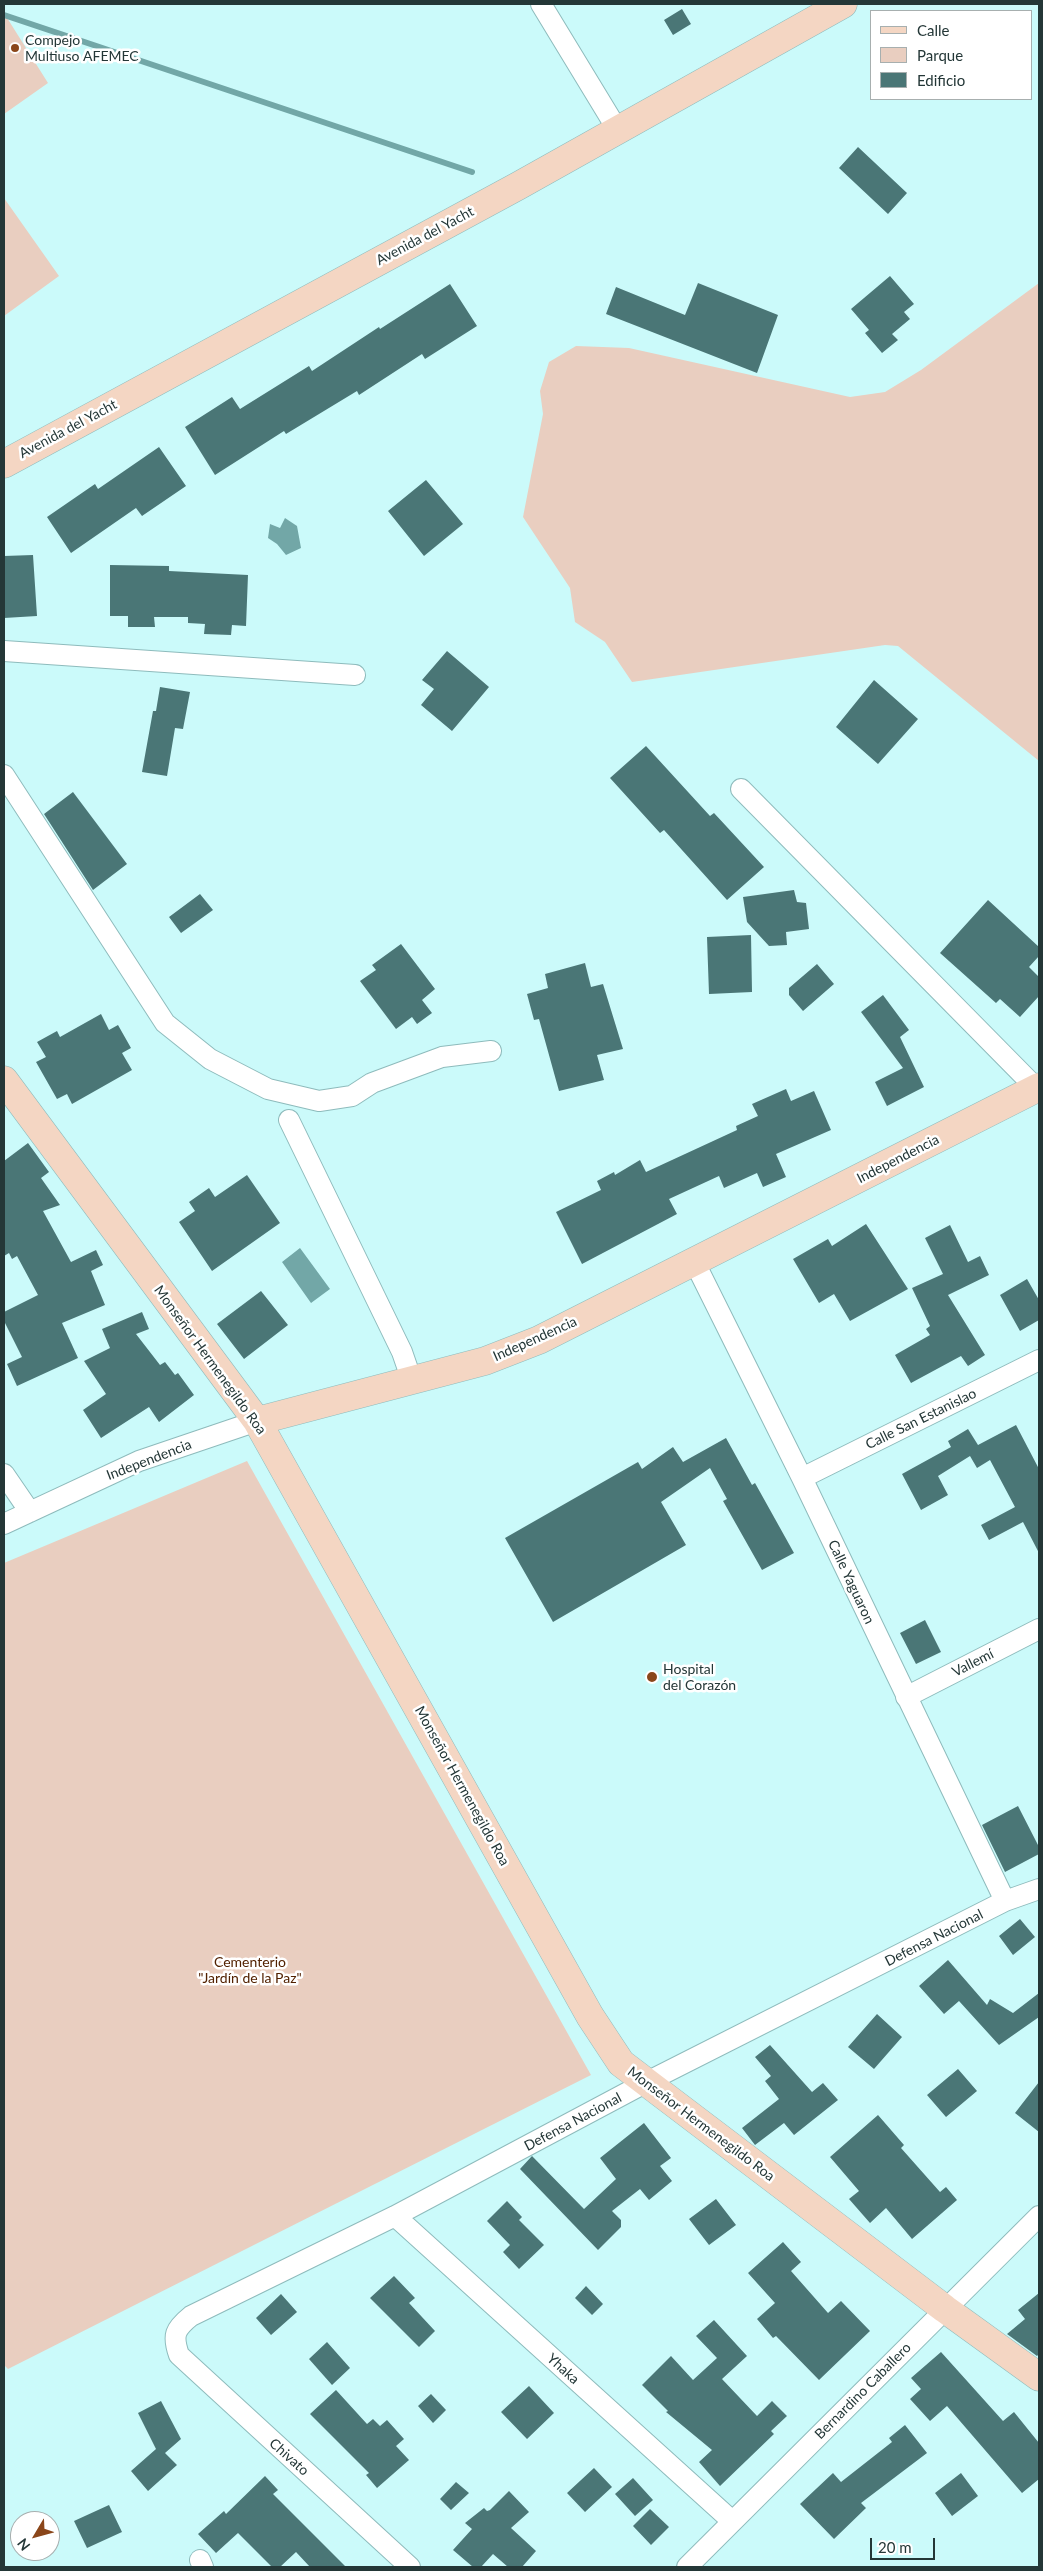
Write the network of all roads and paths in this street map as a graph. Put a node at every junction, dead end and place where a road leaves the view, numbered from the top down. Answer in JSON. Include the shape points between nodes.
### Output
{"nodes":[{"id":1,"x":542,"y":4,"type":"edge"},
{"id":2,"x":842,"y":4,"type":"edge"},
{"id":3,"x":617,"y":129,"type":"junction"},
{"id":4,"x":4,"y":464,"type":"edge"},
{"id":5,"x":4,"y":651,"type":"edge"},
{"id":6,"x":356,"y":675,"type":"dead end"},
{"id":7,"x":4,"y":775,"type":"edge"},
{"id":8,"x":741,"y":790,"type":"dead end"},
{"id":9,"x":491,"y":1050,"type":"dead end"},
{"id":10,"x":5,"y":1084,"type":"edge"},
{"id":11,"x":1038,"y":1088,"type":"edge"},
{"id":12,"x":289,"y":1120,"type":"dead end"},
{"id":13,"x":695,"y":1263,"type":"junction"},
{"id":14,"x":1039,"y":1360,"type":"edge"},
{"id":15,"x":412,"y":1381,"type":"junction"},
{"id":16,"x":257,"y":1421,"type":"junction"},
{"id":17,"x":4,"y":1474,"type":"edge"},
{"id":18,"x":802,"y":1478,"type":"junction"},
{"id":19,"x":30,"y":1512,"type":"junction"},
{"id":20,"x":4,"y":1524,"type":"edge"},
{"id":21,"x":1039,"y":1629,"type":"edge"},
{"id":22,"x":906,"y":1697,"type":"junction"},
{"id":23,"x":1039,"y":1889,"type":"edge"},
{"id":24,"x":1006,"y":1901,"type":"junction"},
{"id":25,"x":645,"y":2083,"type":"junction"},
{"id":26,"x":395,"y":2216,"type":"junction"},
{"id":27,"x":1039,"y":2216,"type":"edge"},
{"id":28,"x":945,"y":2309,"type":"junction"},
{"id":29,"x":174,"y":2342,"type":"joint"},
{"id":30,"x":1039,"y":2377,"type":"edge"},
{"id":31,"x":732,"y":2521,"type":"junction"},
{"id":32,"x":410,"y":2567,"type":"edge"},
{"id":33,"x":687,"y":2567,"type":"edge"}],
"edges":[{"from":1,"to":3,"type":"street"},
{"from":2,"to":3,"type":"street","name":"Avenida del Yacht"},
{"from":3,"to":4,"type":"street","name":"Avenida del Yacht","via":[[509,191]]},
{"from":5,"to":6,"type":"street"},
{"from":7,"to":9,"type":"street","via":[[165,1023],[210,1059],[268,1089],[319,1101],[352,1096],[372,1083],[442,1057]]},
{"from":8,"to":11,"type":"street"},
{"from":10,"to":16,"type":"street","name":"Monseñor Hermenegildo Roa"},
{"from":11,"to":13,"type":"street","name":"Independencia"},
{"from":12,"to":15,"type":"street","via":[[402,1352]]},
{"from":13,"to":15,"type":"street","name":"Independencia","via":[[539,1340],[485,1361]]},
{"from":13,"to":18,"type":"street","name":"Calle Yaguaron"},
{"from":14,"to":18,"type":"street","name":"Calle San Estanislao"},
{"from":15,"to":16,"type":"street","name":"Independencia"},
{"from":16,"to":19,"type":"street","name":"Independencia","via":[[140,1461]]},
{"from":16,"to":25,"type":"street","name":"Monseñor Hermenegildo Roa","via":[[590,2016],[622,2063]]},
{"from":17,"to":19,"type":"street"},
{"from":18,"to":22,"type":"street","name":"Calle Yaguaron"},
{"from":19,"to":20,"type":"street","name":"Independencia"},
{"from":21,"to":22,"type":"street","name":"Vallemí"},
{"from":22,"to":24,"type":"street","name":"Calle Yaguaron"},
{"from":23,"to":24,"type":"street","name":"Defensa Nacional"},
{"from":24,"to":25,"type":"street","name":"Defensa Nacional"},
{"from":25,"to":26,"type":"street","name":"Defensa Nacional"},
{"from":25,"to":28,"type":"street","name":"Monseñor Hermenegildo Roa"},
{"from":26,"to":29,"type":"street","name":"Defensa Nacional","via":[[191,2316],[178,2326]]},
{"from":26,"to":31,"type":"street","name":"Yhaka"},
{"from":27,"to":28,"type":"street","name":"Bernardino Caballero"},
{"from":28,"to":30,"type":"street","name":"Monseñor Hermenegildo Roa"},
{"from":28,"to":31,"type":"street","name":"Bernardino Caballero"},
{"from":29,"to":32,"type":"street","name":"Chivato","via":[[180,2355],[194,2370]]},
{"from":31,"to":33,"type":"street","name":"Bernardino Caballero"}]}
